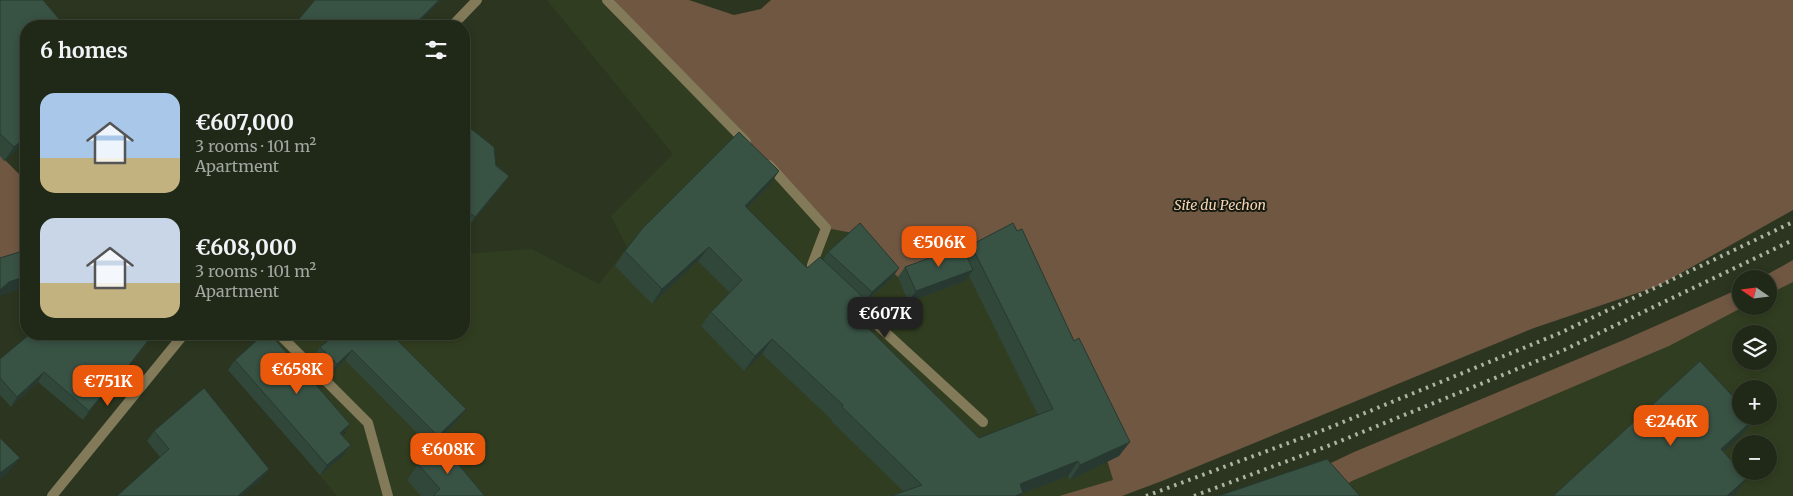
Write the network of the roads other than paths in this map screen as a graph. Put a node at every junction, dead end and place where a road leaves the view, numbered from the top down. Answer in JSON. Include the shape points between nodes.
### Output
{"nodes":[{"id":1,"x":477,"y":0,"type":"edge"},
{"id":2,"x":607,"y":0,"type":"edge"},
{"id":3,"x":458,"y":20,"type":"edge"},
{"id":4,"x":750,"y":147,"type":"edge"},
{"id":5,"x":764,"y":161,"type":"edge"},
{"id":6,"x":826,"y":278,"type":"edge"},
{"id":7,"x":840,"y":291,"type":"edge"},
{"id":8,"x":179,"y":340,"type":"edge"},
{"id":9,"x":286,"y":340,"type":"edge"},
{"id":10,"x":983,"y":422,"type":"dead end"},
{"id":11,"x":52,"y":496,"type":"edge"},
{"id":12,"x":388,"y":496,"type":"edge"}],
"edges":[{"from":1,"to":3,"type":"street"},
{"from":2,"to":4,"type":"street"},
{"from":5,"to":6,"type":"street","via":[[826,228],[812,265]]},
{"from":7,"to":10,"type":"street"},
{"from":8,"to":11,"type":"street"},
{"from":9,"to":12,"type":"street","via":[[368,423]]}]}
